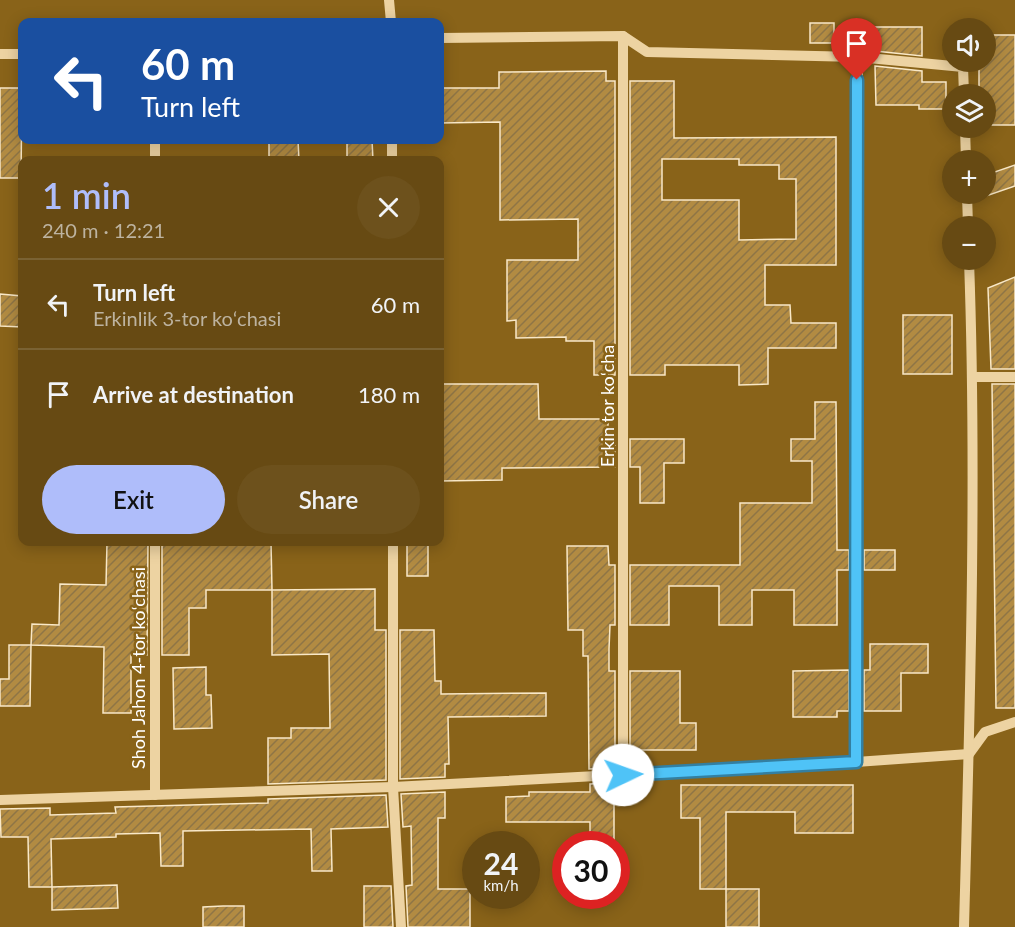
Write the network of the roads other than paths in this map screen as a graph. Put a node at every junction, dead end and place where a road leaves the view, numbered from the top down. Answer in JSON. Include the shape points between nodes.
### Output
{"nodes":[{"id":1,"x":389,"y":0,"type":"edge"},
{"id":2,"x":391,"y":18,"type":"edge"},
{"id":3,"x":623,"y":36,"type":"junction"},
{"id":4,"x":444,"y":38,"type":"edge"},
{"id":5,"x":0,"y":54,"type":"edge"},
{"id":6,"x":18,"y":54,"type":"edge"},
{"id":7,"x":858,"y":57,"type":"junction"},
{"id":8,"x":964,"y":84,"type":"edge"},
{"id":9,"x":969,"y":270,"type":"edge"},
{"id":10,"x":973,"y":377,"type":"junction"},
{"id":11,"x":1015,"y":377,"type":"edge"},
{"id":12,"x":154,"y":546,"type":"edge"},
{"id":13,"x":393,"y":546,"type":"edge"},
{"id":14,"x":1015,"y":722,"type":"edge"},
{"id":15,"x":969,"y":754,"type":"junction"},
{"id":16,"x":856,"y":762,"type":"junction"},
{"id":17,"x":623,"y":775,"type":"junction"},
{"id":18,"x":393,"y":787,"type":"junction"},
{"id":19,"x":154,"y":795,"type":"junction"},
{"id":20,"x":0,"y":800,"type":"edge"},
{"id":21,"x":401,"y":927,"type":"edge"},
{"id":22,"x":964,"y":927,"type":"edge"}],
"edges":[{"from":1,"to":2,"type":"street"},
{"from":3,"to":4,"type":"street"},
{"from":3,"to":7,"type":"street","via":[[646,52]]},
{"from":3,"to":17,"type":"street","name":"Erkin tor koʻcha"},
{"from":5,"to":6,"type":"street"},
{"from":7,"to":8,"type":"street","via":[[963,67]]},
{"from":7,"to":16,"type":"street"},
{"from":9,"to":10,"type":"street"},
{"from":10,"to":11,"type":"street"},
{"from":10,"to":15,"type":"street"},
{"from":12,"to":19,"type":"street","name":"Shoh Jahon 4-tor koʻchasi"},
{"from":13,"to":18,"type":"street"},
{"from":14,"to":15,"type":"street","via":[[985,732]]},
{"from":15,"to":16,"type":"street"},
{"from":15,"to":22,"type":"street"},
{"from":16,"to":17,"type":"street"},
{"from":17,"to":18,"type":"street"},
{"from":18,"to":19,"type":"street"},
{"from":18,"to":21,"type":"street"},
{"from":19,"to":20,"type":"street"}]}
